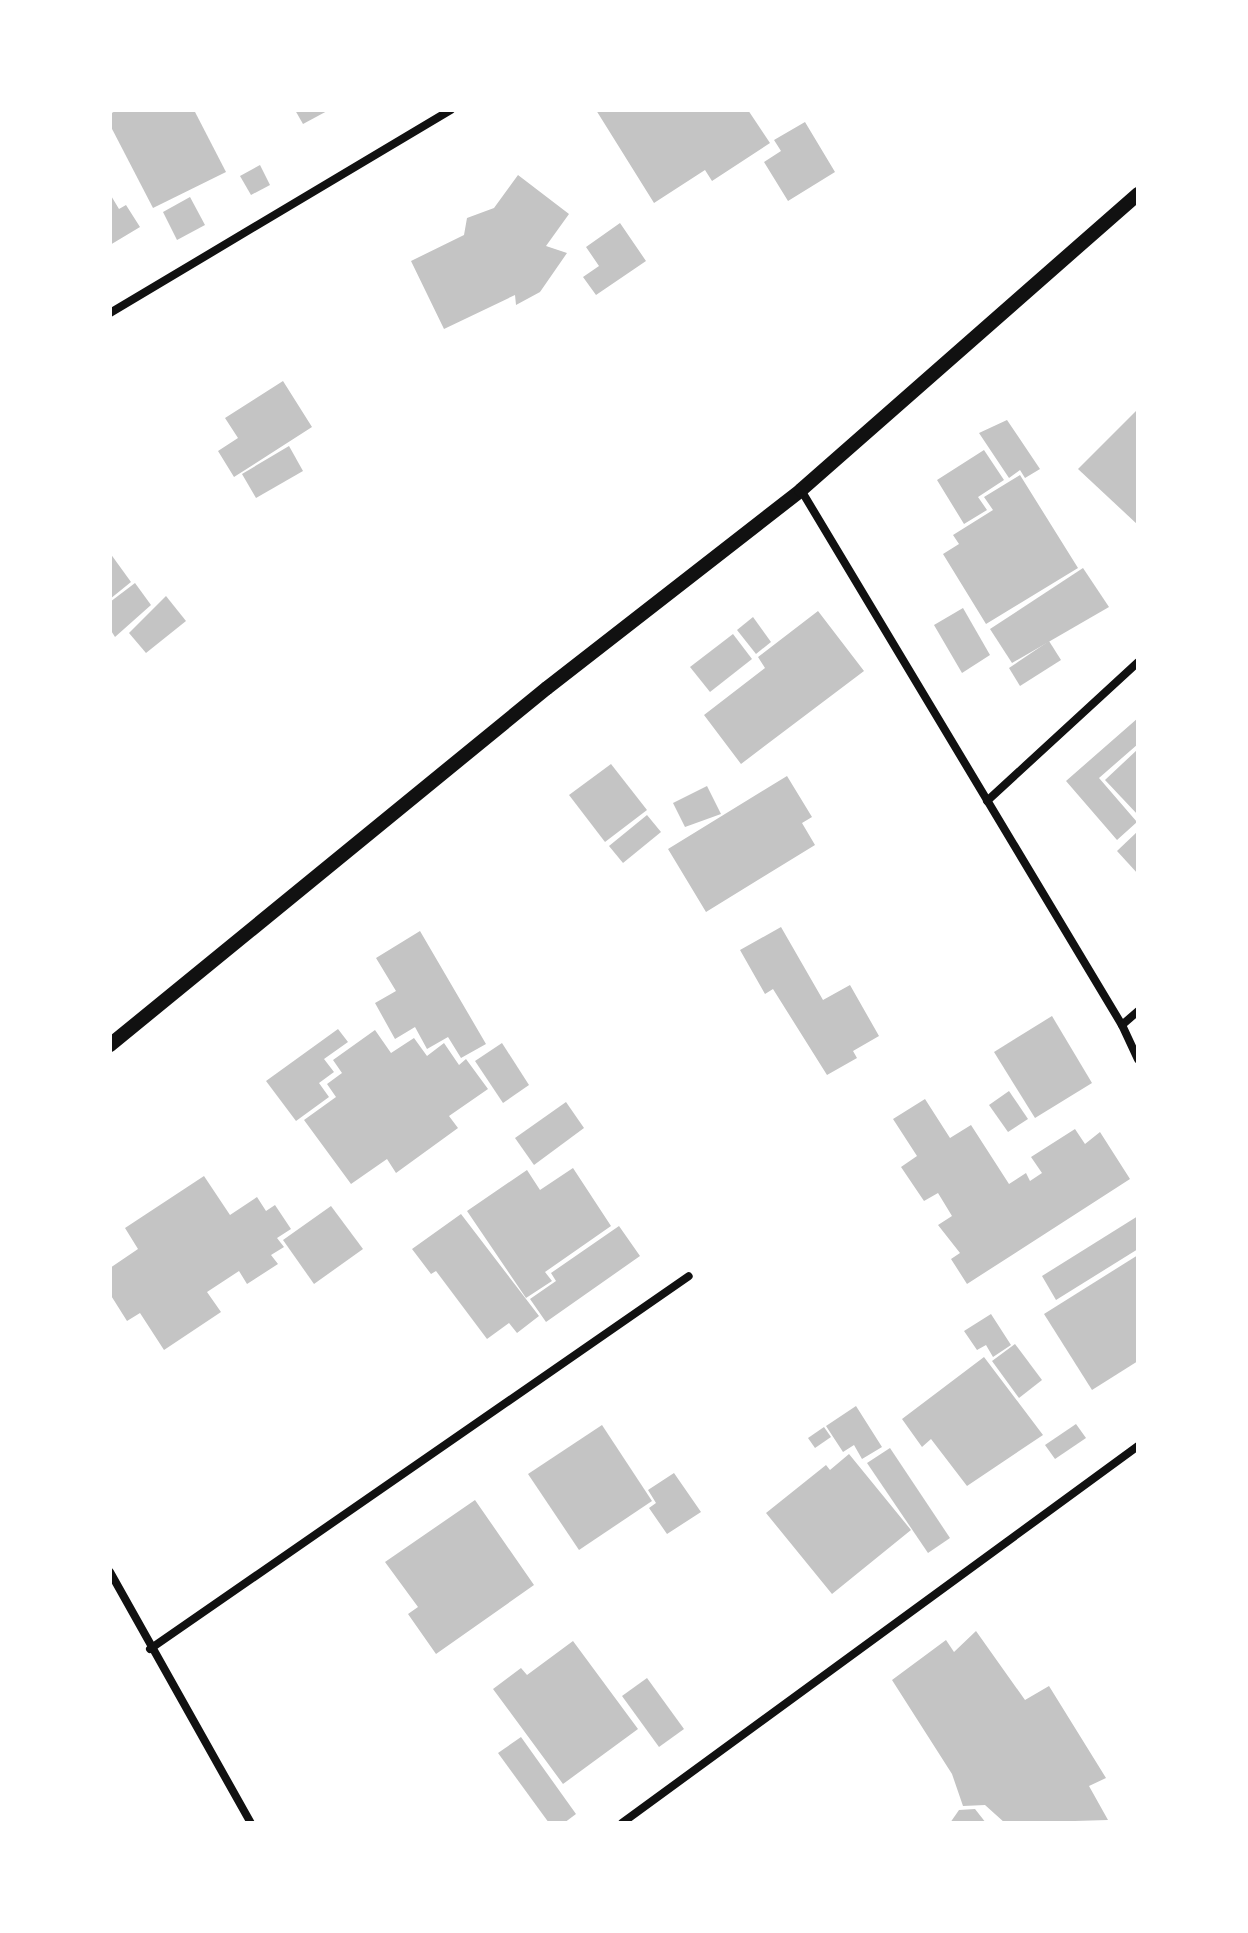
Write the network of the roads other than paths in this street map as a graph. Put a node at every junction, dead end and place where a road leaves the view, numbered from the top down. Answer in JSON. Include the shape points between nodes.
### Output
{"nodes":[{"id":1,"x":451,"y":110,"type":"edge"},
{"id":2,"x":1138,"y":194,"type":"edge"},
{"id":3,"x":110,"y":313,"type":"edge"},
{"id":4,"x":801,"y":490,"type":"junction"},
{"id":5,"x":1138,"y":662,"type":"edge"},
{"id":6,"x":987,"y":801,"type":"junction"},
{"id":7,"x":1138,"y":1011,"type":"edge"},
{"id":8,"x":1122,"y":1025,"type":"junction"},
{"id":9,"x":110,"y":1045,"type":"edge"},
{"id":10,"x":1138,"y":1059,"type":"edge"},
{"id":11,"x":689,"y":1276,"type":"dead end"},
{"id":12,"x":1138,"y":1446,"type":"edge"},
{"id":13,"x":110,"y":1572,"type":"edge"},
{"id":14,"x":150,"y":1649,"type":"junction"},
{"id":15,"x":251,"y":1823,"type":"edge"},
{"id":16,"x":622,"y":1823,"type":"edge"}],
"edges":[{"from":1,"to":3,"type":"street"},
{"from":2,"to":4,"type":"street"},
{"from":4,"to":6,"type":"street"},
{"from":4,"to":9,"type":"street","via":[[399,806]]},
{"from":5,"to":6,"type":"street"},
{"from":6,"to":8,"type":"street"},
{"from":7,"to":8,"type":"street"},
{"from":8,"to":10,"type":"street"},
{"from":11,"to":14,"type":"street"},
{"from":12,"to":16,"type":"street"},
{"from":13,"to":14,"type":"street"},
{"from":14,"to":15,"type":"street"}]}
